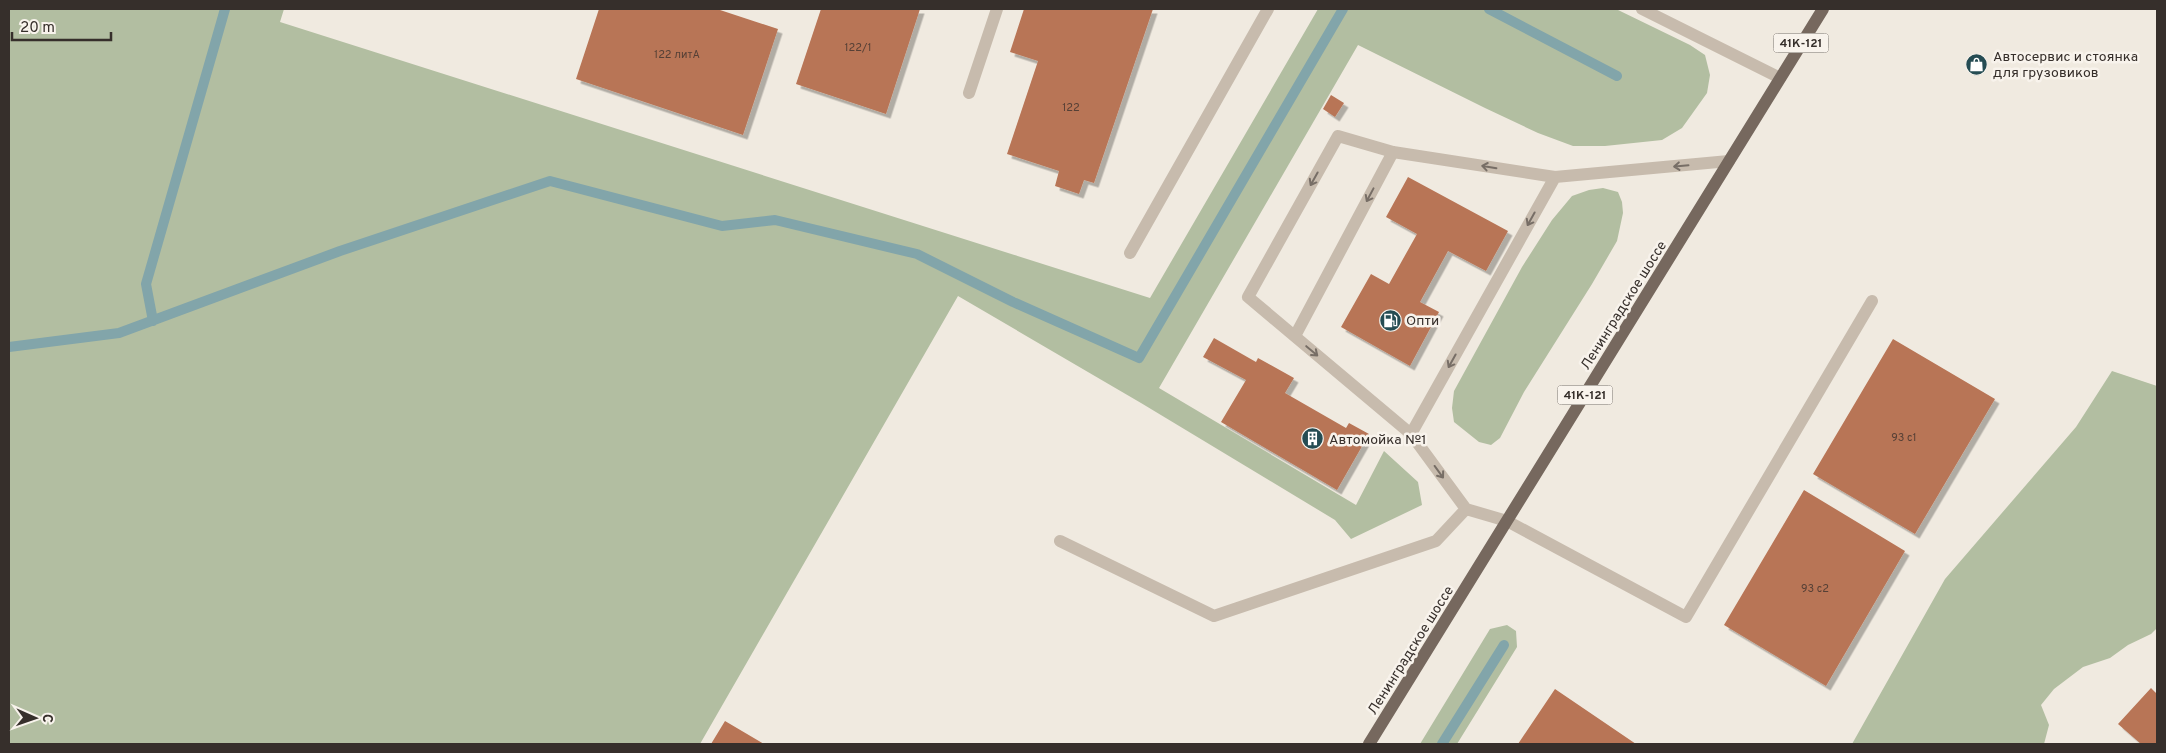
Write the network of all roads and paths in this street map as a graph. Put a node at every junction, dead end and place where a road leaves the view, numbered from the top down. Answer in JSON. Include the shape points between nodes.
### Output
{"nodes":[{"id":1,"x":997,"y":9,"type":"edge"},
{"id":2,"x":1268,"y":9,"type":"edge"},
{"id":3,"x":1642,"y":9,"type":"edge"},
{"id":4,"x":1822,"y":9,"type":"edge"},
{"id":5,"x":1780,"y":78,"type":"junction"},
{"id":6,"x":969,"y":93,"type":"dead end"},
{"id":7,"x":1393,"y":152,"type":"junction"},
{"id":8,"x":1729,"y":161,"type":"junction"},
{"id":9,"x":1555,"y":177,"type":"junction"},
{"id":10,"x":1130,"y":253,"type":"dead end"},
{"id":11,"x":1872,"y":301,"type":"dead end"},
{"id":12,"x":1295,"y":336,"type":"junction"},
{"id":13,"x":1411,"y":434,"type":"junction"},
{"id":14,"x":1466,"y":510,"type":"junction"},
{"id":15,"x":1507,"y":521,"type":"junction"},
{"id":16,"x":1060,"y":541,"type":"dead end"},
{"id":17,"x":1369,"y":744,"type":"edge"}],
"edges":[{"from":1,"to":6,"type":"lane"},
{"from":2,"to":10,"type":"lane"},
{"from":3,"to":5,"type":"lane"},
{"from":4,"to":5,"type":"main road","name":"Ленинградское шоссе","number":"41К-121"},
{"from":5,"to":8,"type":"main road","name":"Ленинградское шоссе","number":"41К-121"},
{"from":9,"to":7,"type":"lane","one_way":true},
{"from":7,"to":12,"type":"lane","one_way":true},
{"from":7,"to":12,"type":"lane","one_way":true,"via":[[1338,136],[1248,297]]},
{"from":8,"to":9,"type":"lane","one_way":true},
{"from":8,"to":15,"type":"main road","name":"Ленинградское шоссе","number":"41К-121"},
{"from":9,"to":13,"type":"lane","one_way":true},
{"from":11,"to":15,"type":"lane","via":[[1686,617]]},
{"from":12,"to":13,"type":"lane","one_way":true},
{"from":13,"to":14,"type":"lane","one_way":true},
{"from":14,"to":15,"type":"lane"},
{"from":14,"to":16,"type":"lane","via":[[1436,541],[1214,616]]},
{"from":15,"to":17,"type":"main road","name":"Ленинградское шоссе","number":"41К-121"}]}
